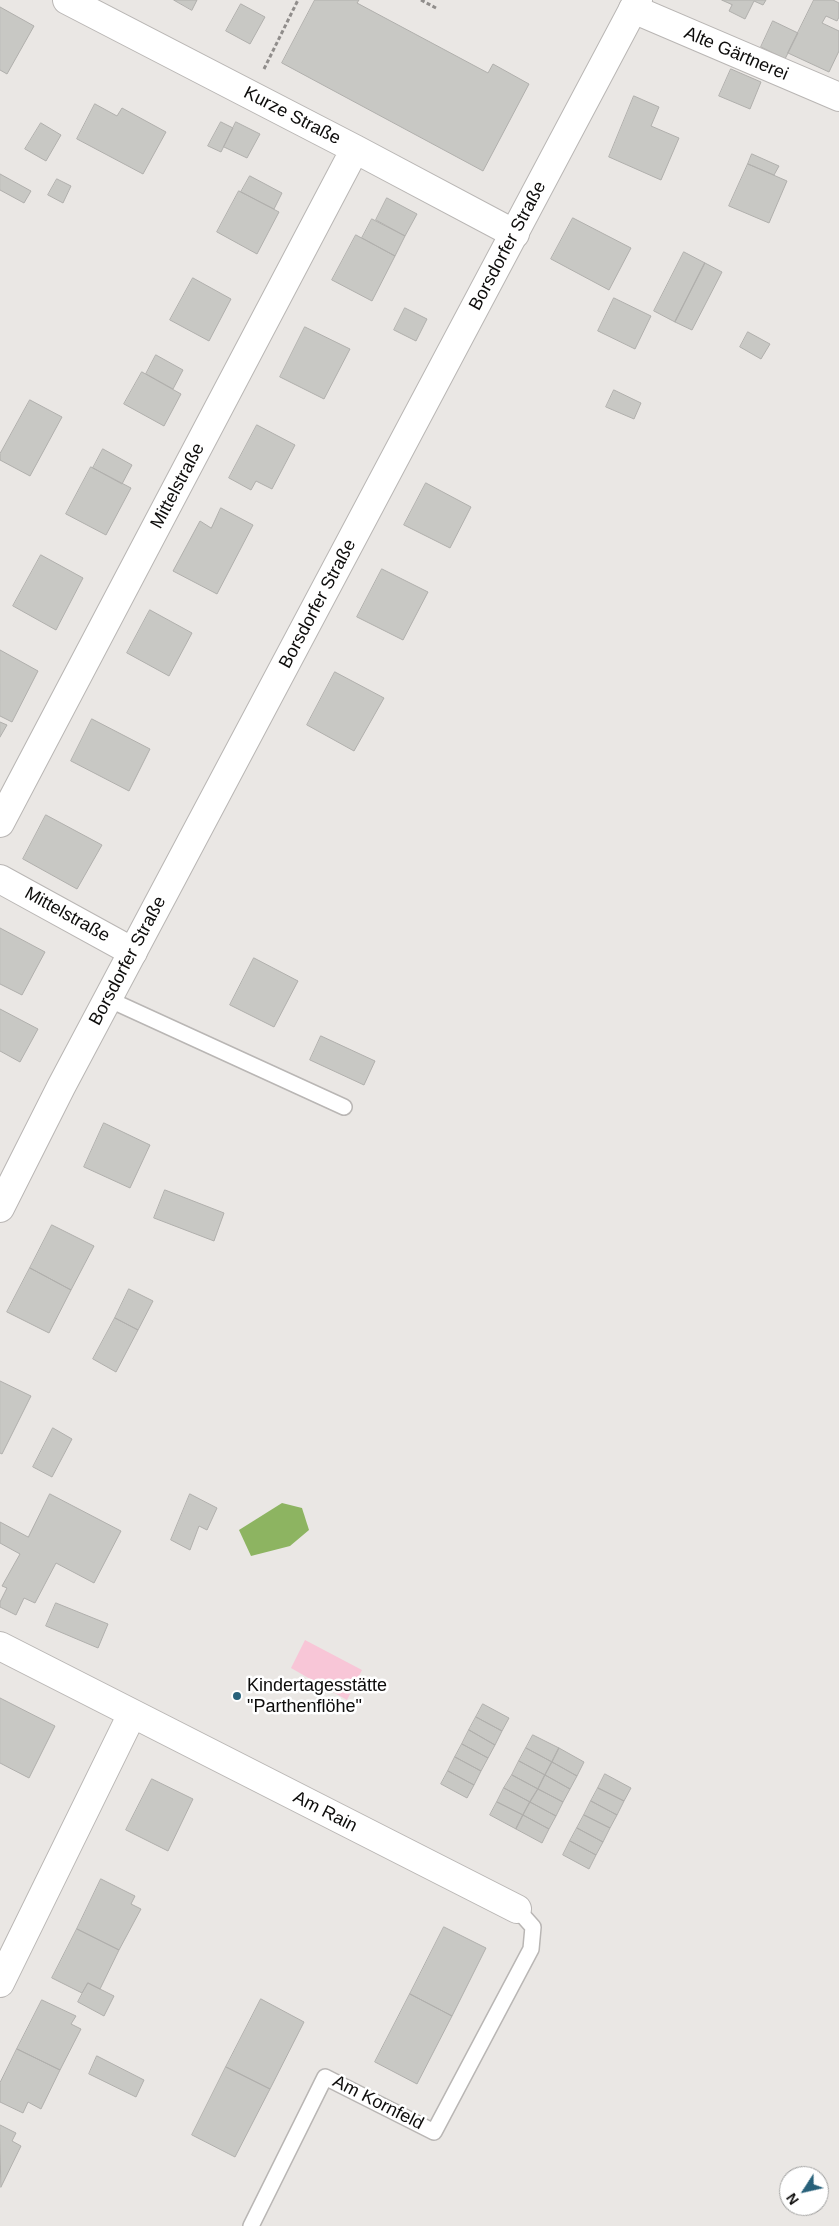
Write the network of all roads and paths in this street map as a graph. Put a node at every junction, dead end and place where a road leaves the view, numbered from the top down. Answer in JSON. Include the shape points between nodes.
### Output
{"nodes":[{"id":1,"x":67,"y":0,"type":"edge"},
{"id":2,"x":298,"y":0,"type":"edge"},
{"id":3,"x":421,"y":0,"type":"edge"},
{"id":4,"x":426,"y":1,"type":"edge"},
{"id":5,"x":636,"y":5,"type":"edge"},
{"id":6,"x":436,"y":8,"type":"dead end"},
{"id":7,"x":251,"y":94,"type":"junction"},
{"id":8,"x":839,"y":97,"type":"edge"},
{"id":9,"x":355,"y":149,"type":"junction"},
{"id":10,"x":514,"y":234,"type":"junction"},
{"id":11,"x":0,"y":823,"type":"edge"},
{"id":12,"x":0,"y":879,"type":"edge"},
{"id":13,"x":133,"y":952,"type":"junction"},
{"id":14,"x":108,"y":999,"type":"junction"},
{"id":15,"x":344,"y":1107,"type":"dead end"},
{"id":16,"x":0,"y":1208,"type":"edge"},
{"id":17,"x":0,"y":1646,"type":"edge"},
{"id":18,"x":132,"y":1714,"type":"junction"},
{"id":19,"x":517,"y":1909,"type":"joint"},
{"id":20,"x":0,"y":1983,"type":"edge"},
{"id":21,"x":251,"y":2226,"type":"edge"}],
"edges":[{"from":1,"to":7,"type":"street","name":"Kurze Straße"},
{"from":2,"to":7,"type":"path"},
{"from":3,"to":4,"type":"path"},
{"from":4,"to":6,"type":"path"},
{"from":5,"to":8,"type":"street","name":"Alte Gärtnerei"},
{"from":5,"to":10,"type":"street","name":"Borsdorfer Straße"},
{"from":7,"to":9,"type":"street","name":"Kurze Straße"},
{"from":9,"to":10,"type":"street","name":"Kurze Straße"},
{"from":9,"to":11,"type":"street","name":"Mittelstraße"},
{"from":10,"to":13,"type":"street","name":"Borsdorfer Straße"},
{"from":12,"to":13,"type":"street","name":"Mittelstraße"},
{"from":13,"to":14,"type":"street","name":"Borsdorfer Straße"},
{"from":14,"to":15,"type":"lane"},
{"from":14,"to":16,"type":"street","name":"Borsdorfer Straße"},
{"from":17,"to":18,"type":"street","name":"Am Rain"},
{"from":18,"to":19,"type":"street","name":"Am Rain"},
{"from":18,"to":20,"type":"street"},
{"from":19,"to":21,"type":"lane","name":"Am Kornfeld","via":[[533,1927],[531,1949],[434,2132],[326,2077]]}]}
